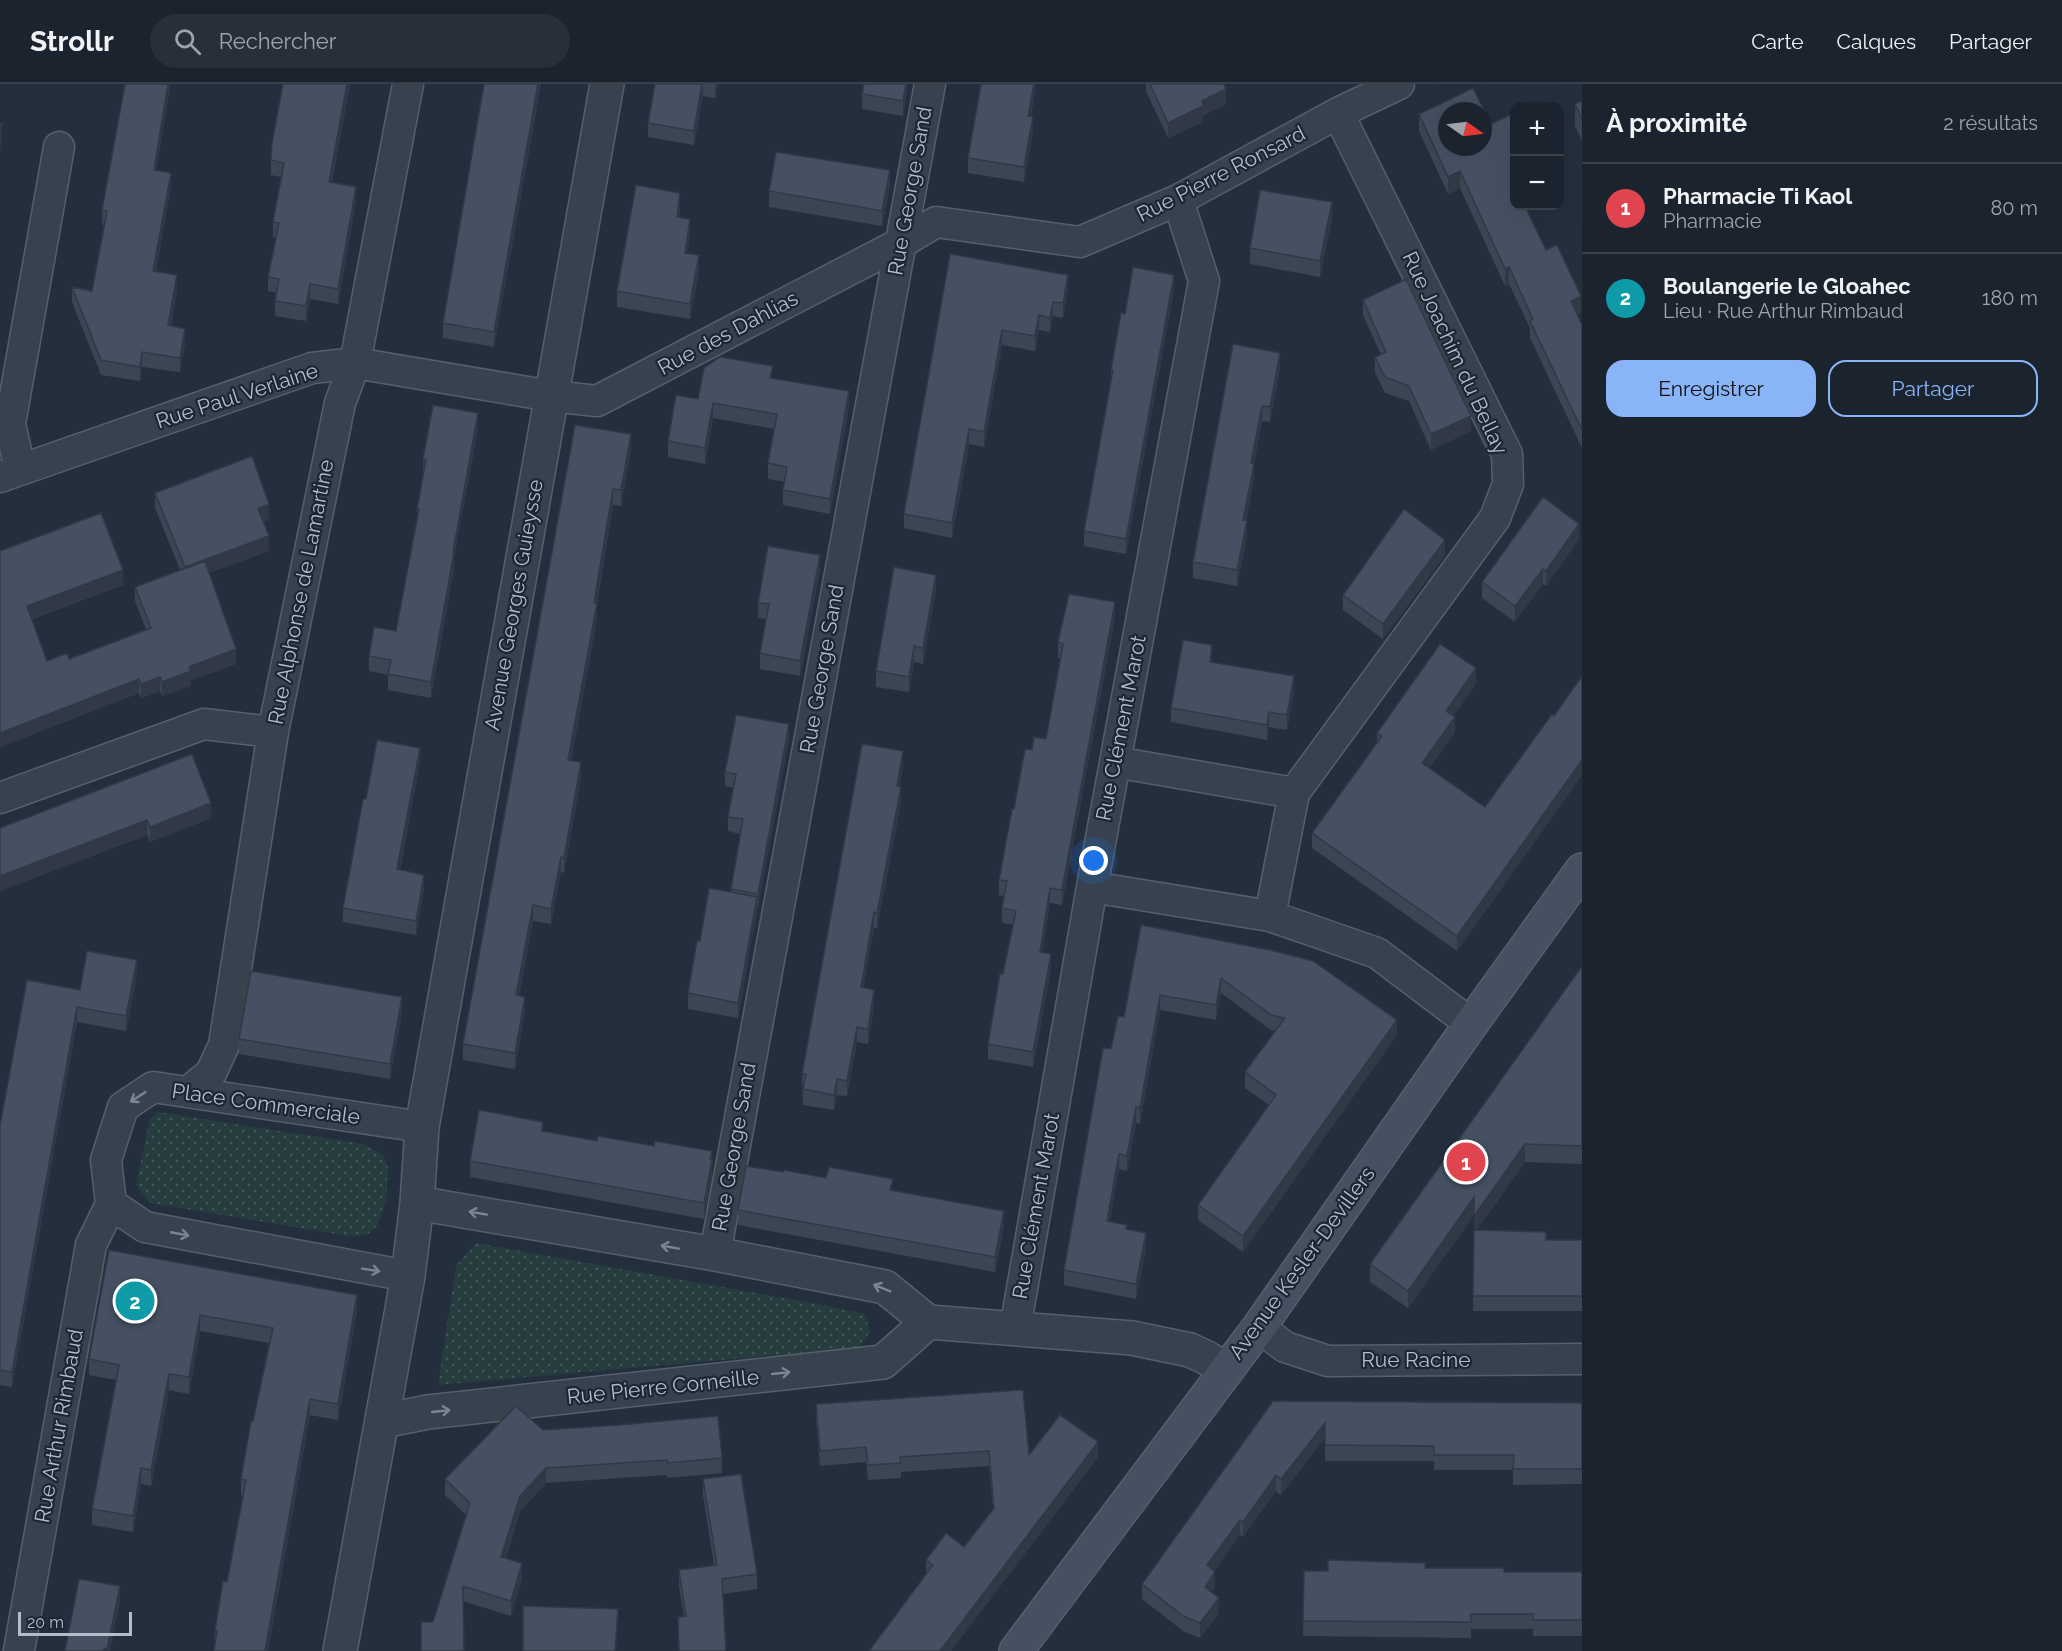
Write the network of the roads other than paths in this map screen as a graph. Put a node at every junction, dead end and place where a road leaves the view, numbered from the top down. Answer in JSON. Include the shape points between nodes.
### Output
{"nodes":[{"id":1,"x":408,"y":84,"type":"edge"},
{"id":2,"x":607,"y":84,"type":"edge"},
{"id":3,"x":930,"y":84,"type":"edge"},
{"id":4,"x":1399,"y":84,"type":"edge"},
{"id":5,"x":1338,"y":113,"type":"junction"},
{"id":6,"x":59,"y":147,"type":"dead end"},
{"id":7,"x":1178,"y":200,"type":"junction"},
{"id":8,"x":901,"y":243,"type":"junction"},
{"id":9,"x":355,"y":363,"type":"junction"},
{"id":10,"x":551,"y":396,"type":"junction"},
{"id":11,"x":10,"y":473,"type":"edge"},
{"id":12,"x":273,"y":732,"type":"junction"},
{"id":13,"x":1115,"y":762,"type":"junction"},
{"id":14,"x":1294,"y":793,"type":"junction"},
{"id":15,"x":0,"y":798,"type":"edge"},
{"id":16,"x":1582,"y":870,"type":"edge"},
{"id":17,"x":1092,"y":887,"type":"junction"},
{"id":18,"x":1270,"y":916,"type":"junction"},
{"id":19,"x":1471,"y":1024,"type":"junction"},
{"id":20,"x":188,"y":1092,"type":"junction"},
{"id":21,"x":422,"y":1127,"type":"junction"},
{"id":22,"x":417,"y":1203,"type":"junction"},
{"id":23,"x":111,"y":1204,"type":"junction"},
{"id":24,"x":715,"y":1254,"type":"junction"},
{"id":25,"x":408,"y":1276,"type":"junction"},
{"id":26,"x":928,"y":1322,"type":"junction"},
{"id":27,"x":1259,"y":1327,"type":"junction"},
{"id":28,"x":1015,"y":1329,"type":"junction"},
{"id":29,"x":1582,"y":1359,"type":"edge"},
{"id":30,"x":1225,"y":1370,"type":"junction"},
{"id":31,"x":383,"y":1421,"type":"junction"},
{"id":32,"x":19,"y":1651,"type":"edge"},
{"id":33,"x":340,"y":1651,"type":"edge"},
{"id":34,"x":1016,"y":1651,"type":"edge"}],
"edges":[{"from":1,"to":9,"type":"street","name":"Rue Alphonse de Lamartine"},
{"from":2,"to":10,"type":"street","name":"Avenue Georges Guieysse"},
{"from":3,"to":8,"type":"street","name":"Rue George Sand"},
{"from":4,"to":5,"type":"street","name":"Rue Pierre Ronsard"},
{"from":5,"to":7,"type":"street","name":"Rue Pierre Ronsard"},
{"from":5,"to":14,"type":"street","name":"Rue Joachim du Bellay","via":[[1507,454],[1508,484],[1495,518]]},
{"from":6,"to":11,"type":"street","via":[[10,424]]},
{"from":7,"to":8,"type":"street","name":"Rue Pierre Ronsard","via":[[1080,242],[936,222]]},
{"from":7,"to":13,"type":"street","name":"Rue Clément Marot","via":[[1204,281]]},
{"from":8,"to":10,"type":"street","name":"Rue des Dahlias","via":[[597,401]]},
{"from":8,"to":24,"type":"street","name":"Rue George Sand"},
{"from":9,"to":10,"type":"street","name":"Rue Paul Verlaine"},
{"from":9,"to":11,"type":"street","name":"Rue Paul Verlaine","via":[[312,368]]},
{"from":9,"to":12,"type":"street","name":"Rue Alphonse de Lamartine","via":[[340,403]]},
{"from":10,"to":21,"type":"street","name":"Avenue Georges Guieysse"},
{"from":12,"to":15,"type":"street","via":[[204,724]]},
{"from":12,"to":20,"type":"street","name":"Rue Alphonse de Lamartine","via":[[224,1045],[211,1073]]},
{"from":13,"to":14,"type":"street"},
{"from":13,"to":17,"type":"street","name":"Rue Clément Marot"},
{"from":14,"to":18,"type":"street","name":"Rue Joachim du Bellay"},
{"from":16,"to":19,"type":"main road","name":"Avenue Kesler-Devillers"},
{"from":17,"to":18,"type":"street"},
{"from":17,"to":28,"type":"street","name":"Rue Clément Marot"},
{"from":18,"to":19,"type":"street","via":[[1377,953]]},
{"from":19,"to":27,"type":"main road","name":"Avenue Kesler-Devillers"},
{"from":20,"to":21,"type":"street","name":"Place Commerciale"},
{"from":20,"to":23,"type":"street","name":"Place Commerciale","one_way":true,"via":[[153,1087],[123,1107],[106,1160]]},
{"from":21,"to":22,"type":"street"},
{"from":24,"to":22,"type":"street","one_way":true},
{"from":22,"to":25,"type":"street"},
{"from":23,"to":25,"type":"street","one_way":true,"via":[[145,1227]]},
{"from":23,"to":32,"type":"street","name":"Rue Arthur Rimbaud","via":[[91,1245]]},
{"from":26,"to":24,"type":"street","one_way":true,"via":[[885,1287]]},
{"from":25,"to":31,"type":"street"},
{"from":26,"to":28,"type":"street"},
{"from":31,"to":26,"type":"street","name":"Rue Pierre Corneille","one_way":true,"via":[[428,1412],[884,1362]]},
{"from":27,"to":29,"type":"street","name":"Rue Racine","via":[[1285,1347],[1328,1361]]},
{"from":27,"to":30,"type":"main road","name":"Avenue Kesler-Devillers"},
{"from":28,"to":30,"type":"street","via":[[1132,1338],[1190,1350]]},
{"from":30,"to":34,"type":"main road","name":"Avenue Kesler-Devillers"},
{"from":31,"to":33,"type":"street"}]}
